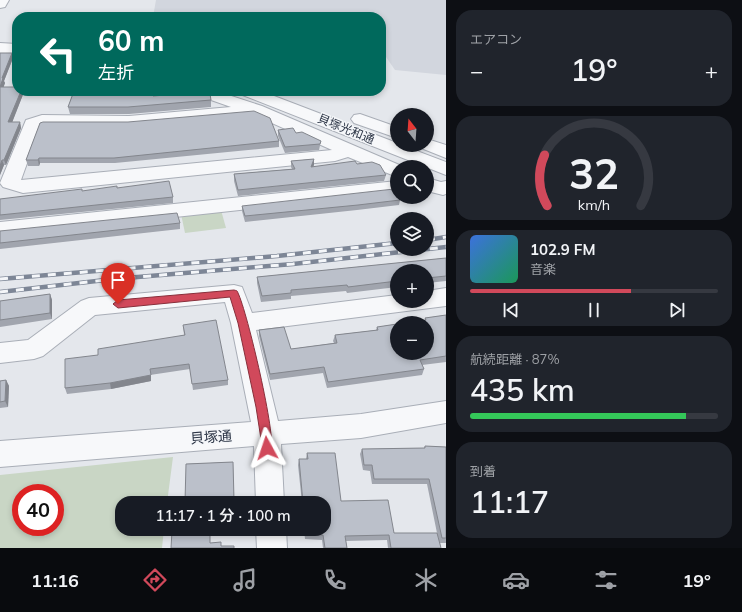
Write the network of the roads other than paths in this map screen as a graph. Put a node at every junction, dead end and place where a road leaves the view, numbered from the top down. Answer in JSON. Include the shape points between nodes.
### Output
{"nodes":[{"id":1,"x":2,"y":0,"type":"edge"},
{"id":2,"x":0,"y":4,"type":"edge"},
{"id":3,"x":0,"y":48,"type":"edge"},
{"id":4,"x":12,"y":49,"type":"edge"},
{"id":5,"x":215,"y":96,"type":"edge"},
{"id":6,"x":259,"y":96,"type":"edge"},
{"id":7,"x":301,"y":96,"type":"edge"},
{"id":8,"x":256,"y":110,"type":"junction"},
{"id":9,"x":390,"y":130,"type":"edge"},
{"id":10,"x":434,"y":147,"type":"edge"},
{"id":11,"x":348,"y":150,"type":"junction"},
{"id":12,"x":446,"y":152,"type":"edge"},
{"id":13,"x":390,"y":168,"type":"edge"},
{"id":14,"x":446,"y":169,"type":"edge"},
{"id":15,"x":434,"y":186,"type":"edge"},
{"id":16,"x":446,"y":187,"type":"edge"},
{"id":17,"x":390,"y":188,"type":"edge"},
{"id":18,"x":0,"y":229,"type":"edge"},
{"id":19,"x":446,"y":297,"type":"edge"},
{"id":20,"x":434,"y":299,"type":"edge"},
{"id":21,"x":390,"y":304,"type":"edge"},
{"id":22,"x":243,"y":323,"type":"junction"},
{"id":23,"x":0,"y":354,"type":"edge"},
{"id":24,"x":446,"y":412,"type":"edge"},
{"id":25,"x":267,"y":433,"type":"junction"},
{"id":26,"x":0,"y":454,"type":"edge"},
{"id":27,"x":270,"y":496,"type":"edge"},
{"id":28,"x":271,"y":536,"type":"edge"},
{"id":29,"x":272,"y":548,"type":"edge"}],
"edges":[{"from":1,"to":2,"type":"street"},
{"from":3,"to":4,"type":"street"},
{"from":5,"to":8,"type":"street"},
{"from":6,"to":14,"type":"street","name":"貝塚光和通"},
{"from":7,"to":9,"type":"street"},
{"from":8,"to":11,"type":"street"},
{"from":8,"to":11,"type":"street","via":[[129,122],[42,120],[32,124],[10,183],[23,187],[335,155]]},
{"from":10,"to":12,"type":"street"},
{"from":11,"to":13,"type":"street"},
{"from":15,"to":16,"type":"street"},
{"from":17,"to":18,"type":"street"},
{"from":19,"to":20,"type":"street"},
{"from":21,"to":22,"type":"street"},
{"from":22,"to":23,"type":"street","via":[[234,293],[88,307],[34,350]]},
{"from":22,"to":25,"type":"street"},
{"from":24,"to":25,"type":"street","name":"貝塚通","via":[[361,426]]},
{"from":25,"to":26,"type":"street","name":"貝塚通"},
{"from":25,"to":27,"type":"street"},
{"from":28,"to":29,"type":"street"}]}
